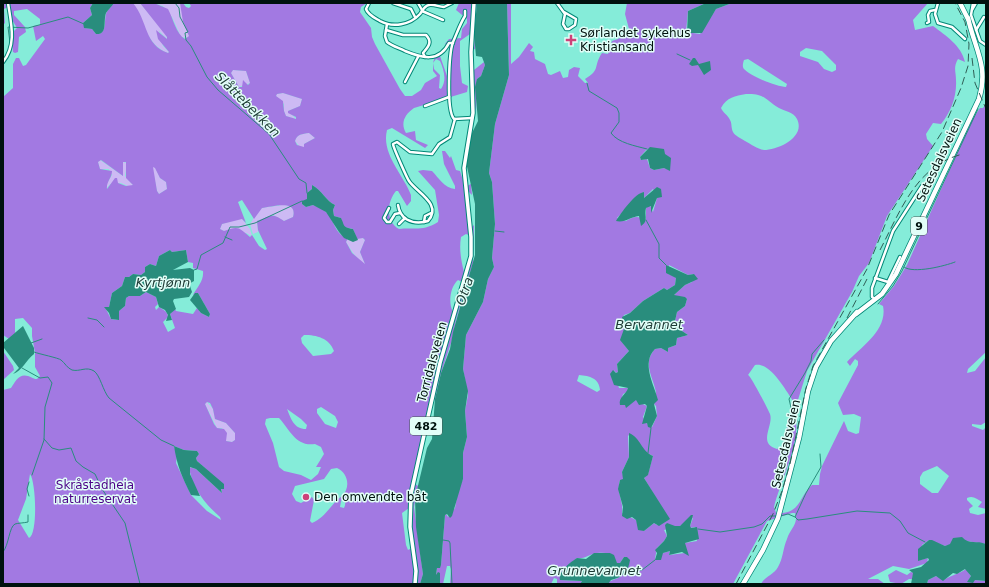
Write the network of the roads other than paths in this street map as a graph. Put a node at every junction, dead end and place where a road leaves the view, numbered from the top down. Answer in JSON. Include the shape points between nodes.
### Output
{"nodes":[{"id":1,"x":8,"y":3,"type":"edge"},
{"id":2,"x":369,"y":3,"type":"edge"},
{"id":3,"x":393,"y":3,"type":"edge"},
{"id":4,"x":418,"y":3,"type":"edge"},
{"id":5,"x":452,"y":3,"type":"edge"},
{"id":6,"x":474,"y":3,"type":"edge"},
{"id":7,"x":557,"y":3,"type":"edge"},
{"id":8,"x":938,"y":3,"type":"edge"},
{"id":9,"x":960,"y":3,"type":"edge"},
{"id":10,"x":975,"y":3,"type":"edge"},
{"id":11,"x":447,"y":5,"type":"edge"},
{"id":12,"x":935,"y":10,"type":"junction"},
{"id":13,"x":422,"y":11,"type":"junction"},
{"id":14,"x":465,"y":11,"type":"dead end"},
{"id":15,"x":564,"y":12,"type":"junction"},
{"id":16,"x":415,"y":17,"type":"junction"},
{"id":17,"x":984,"y":17,"type":"dead end"},
{"id":18,"x":443,"y":20,"type":"dead end"},
{"id":19,"x":927,"y":23,"type":"dead end"},
{"id":20,"x":387,"y":24,"type":"junction"},
{"id":21,"x":386,"y":30,"type":"junction"},
{"id":22,"x":976,"y":30,"type":"junction"},
{"id":23,"x":965,"y":39,"type":"dead end"},
{"id":24,"x":452,"y":43,"type":"junction"},
{"id":25,"x":986,"y":45,"type":"edge"},
{"id":26,"x":418,"y":56,"type":"junction"},
{"id":27,"x":425,"y":57,"type":"junction"},
{"id":28,"x":3,"y":62,"type":"edge"},
{"id":29,"x":984,"y":62,"type":"edge"},
{"id":30,"x":405,"y":82,"type":"dead end"},
{"id":31,"x":448,"y":97,"type":"junction"},
{"id":32,"x":979,"y":99,"type":"junction"},
{"id":33,"x":425,"y":106,"type":"dead end"},
{"id":34,"x":472,"y":118,"type":"junction"},
{"id":35,"x":455,"y":119,"type":"junction"},
{"id":36,"x":922,"y":186,"type":"dead end"},
{"id":37,"x":398,"y":205,"type":"dead end"},
{"id":38,"x":389,"y":208,"type":"dead end"},
{"id":39,"x":400,"y":213,"type":"junction"},
{"id":40,"x":432,"y":213,"type":"junction"},
{"id":41,"x":405,"y":218,"type":"junction"},
{"id":42,"x":424,"y":222,"type":"junction"},
{"id":43,"x":399,"y":224,"type":"dead end"},
{"id":44,"x":900,"y":257,"type":"dead end"},
{"id":45,"x":876,"y":278,"type":"junction"},
{"id":46,"x":875,"y":298,"type":"junction"},
{"id":47,"x":415,"y":584,"type":"edge"},
{"id":48,"x":743,"y":584,"type":"edge"}],
"edges":[{"from":1,"to":28,"type":"street","via":[[13,31],[8,54]]},
{"from":2,"to":20,"type":"street","via":[[366,9],[368,12]]},
{"from":3,"to":16,"type":"street","via":[[411,9]]},
{"from":4,"to":13,"type":"street"},
{"from":5,"to":11,"type":"street"},
{"from":6,"to":34,"type":"main road","name":"Torridalsveien","number":"482","via":[[471,52],[474,103]]},
{"from":7,"to":15,"type":"street"},
{"from":8,"to":12,"type":"street"},
{"from":9,"to":29,"type":"highway","name":"Setesdalsveien","number":"9"},
{"from":10,"to":22,"type":"street","via":[[971,12]]},
{"from":11,"to":13,"type":"street","via":[[442,8],[429,5]]},
{"from":12,"to":19,"type":"street","via":[[929,12]]},
{"from":12,"to":23,"type":"street","via":[[938,23],[952,27]]},
{"from":13,"to":16,"type":"street"},
{"from":13,"to":18,"type":"street"},
{"from":14,"to":24,"type":"street"},
{"from":15,"to":15,"type":"street","via":[[563,24],[569,29],[575,25],[576,19]]},
{"from":16,"to":20,"type":"street","via":[[403,24]]},
{"from":17,"to":22,"type":"street"},
{"from":20,"to":21,"type":"street"},
{"from":21,"to":26,"type":"street","via":[[385,36],[389,43]]},
{"from":21,"to":27,"type":"street","via":[[403,35],[426,35],[430,42],[423,53]]},
{"from":22,"to":25,"type":"street","via":[[980,42]]},
{"from":24,"to":27,"type":"street","via":[[449,43],[440,54]]},
{"from":24,"to":31,"type":"street"},
{"from":26,"to":27,"type":"street"},
{"from":26,"to":30,"type":"street"},
{"from":29,"to":32,"type":"highway","name":"Setesdalsveien","number":"9","via":[[984,82]]},
{"from":29,"to":32,"type":"highway","name":"Setesdalsveien","number":"9","via":[[984,86]]},
{"from":31,"to":33,"type":"street"},
{"from":31,"to":35,"type":"street","via":[[451,116]]},
{"from":32,"to":46,"type":"highway","name":"Setesdalsveien","number":"9","via":[[898,271]]},
{"from":34,"to":35,"type":"street"},
{"from":34,"to":47,"type":"main road","name":"Torridalsveien","number":"482","via":[[464,168],[472,243],[470,260],[440,363],[411,494],[410,527],[416,571]]},
{"from":35,"to":40,"type":"street","via":[[449,138],[439,144],[431,154],[412,153],[398,142],[393,144],[409,181],[425,195]]},
{"from":36,"to":45,"type":"street","via":[[892,231]]},
{"from":37,"to":39,"type":"street"},
{"from":38,"to":39,"type":"street","via":[[384,218],[387,222]]},
{"from":39,"to":41,"type":"street"},
{"from":40,"to":42,"type":"street","via":[[430,220]]},
{"from":40,"to":42,"type":"street","via":[[425,216]]},
{"from":41,"to":42,"type":"street"},
{"from":41,"to":43,"type":"street"},
{"from":44,"to":45,"type":"street","via":[[888,282]]},
{"from":45,"to":46,"type":"street","via":[[872,292]]},
{"from":46,"to":48,"type":"highway","name":"Setesdalsveien","number":"9","via":[[830,342],[816,367],[778,518]]}]}
